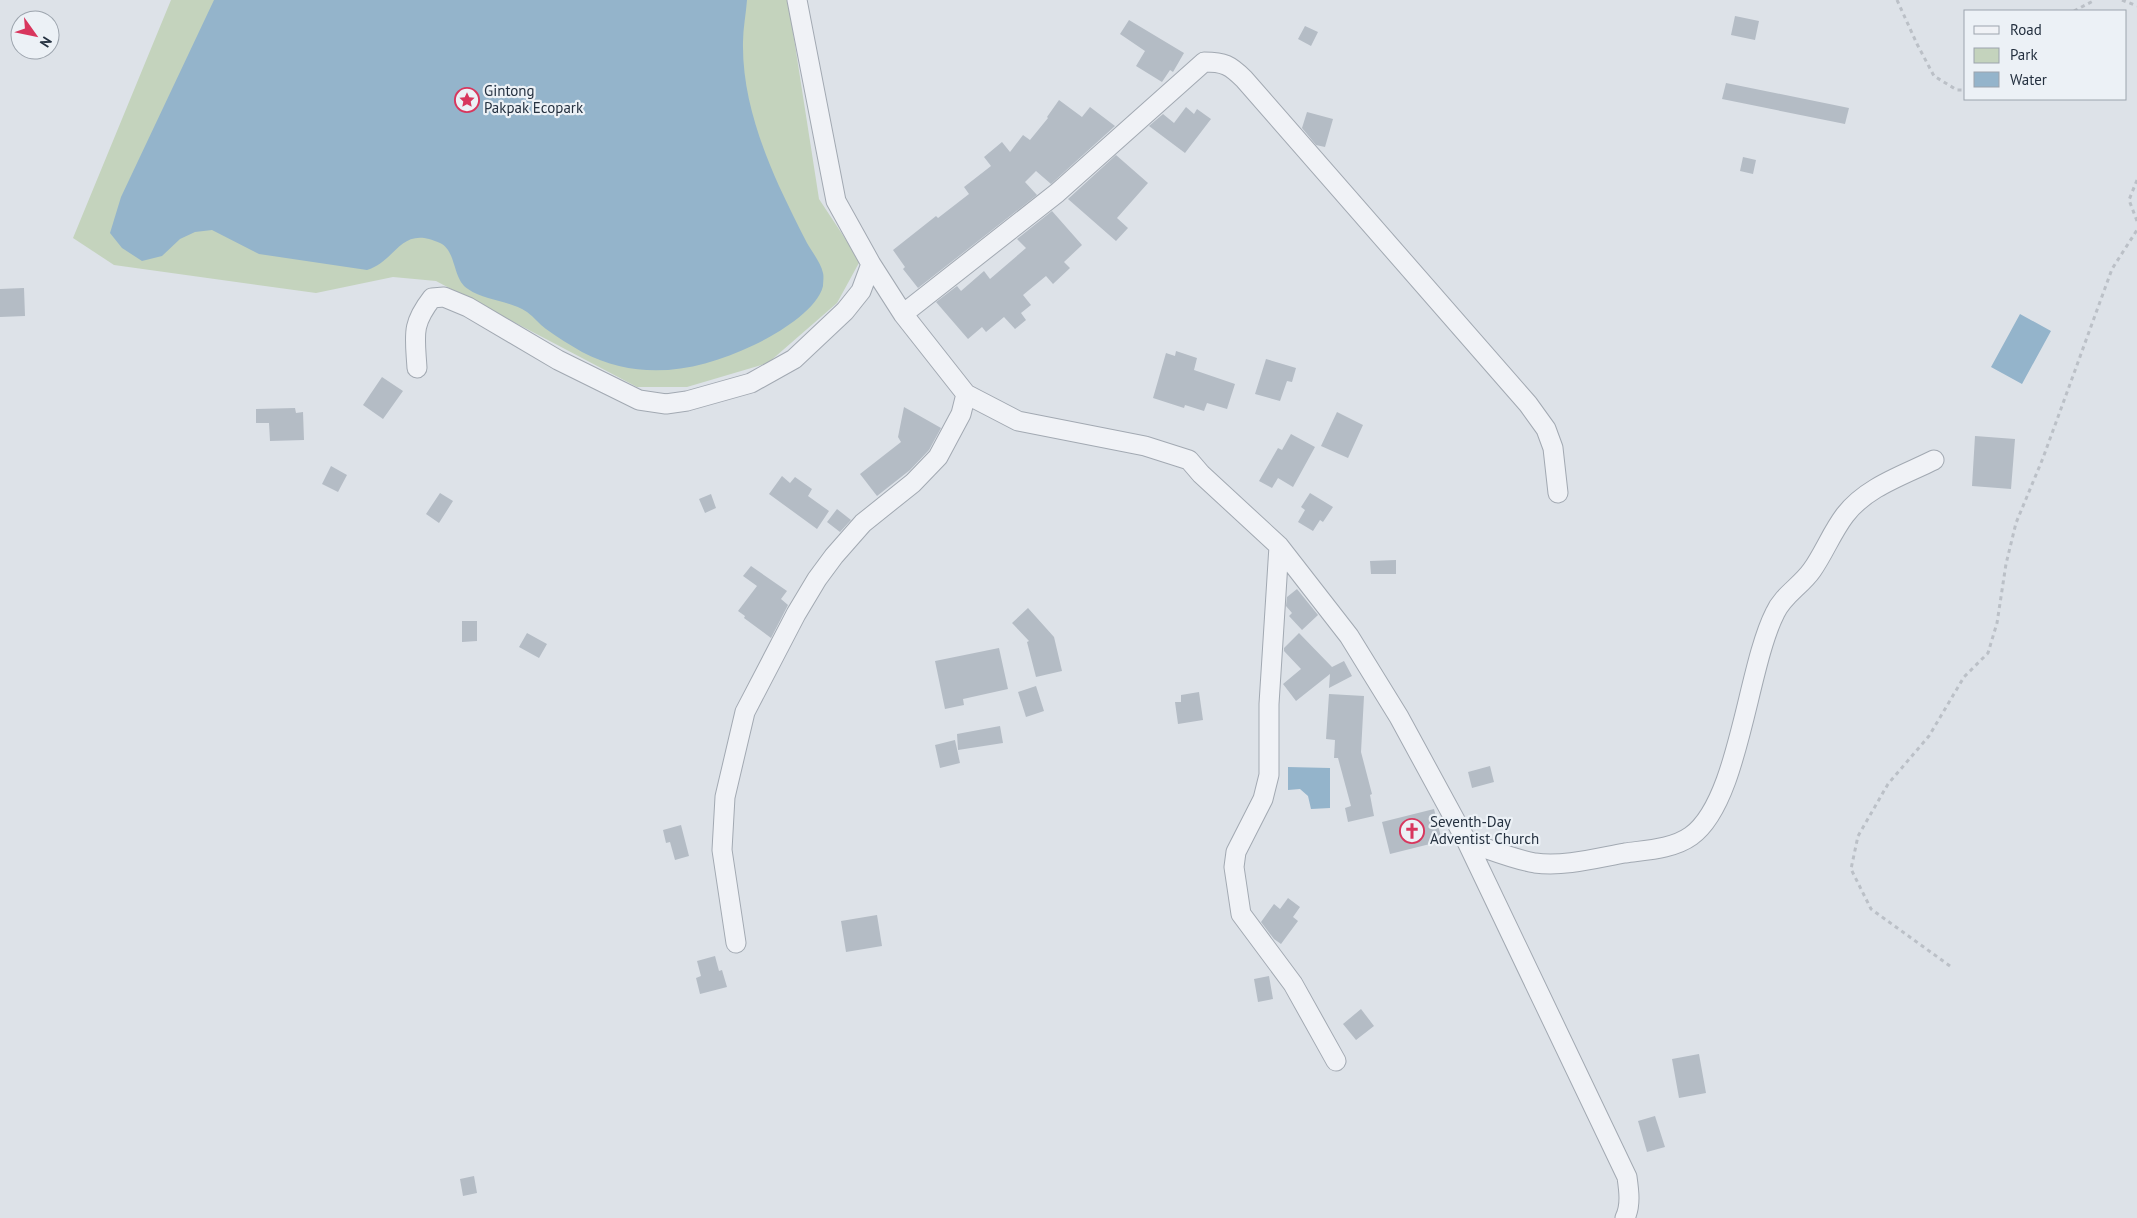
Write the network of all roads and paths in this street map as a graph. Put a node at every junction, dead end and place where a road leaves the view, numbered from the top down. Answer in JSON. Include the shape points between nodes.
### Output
{"nodes":[{"id":1,"x":797,"y":0,"type":"edge"},
{"id":2,"x":1897,"y":0,"type":"edge"},
{"id":3,"x":2095,"y":0,"type":"edge"},
{"id":4,"x":2122,"y":0,"type":"edge"},
{"id":5,"x":2137,"y":6,"type":"edge"},
{"id":6,"x":2076,"y":10,"type":"edge"},
{"id":7,"x":1964,"y":90,"type":"edge"},
{"id":8,"x":2137,"y":180,"type":"edge"},
{"id":9,"x":2137,"y":221,"type":"edge"},
{"id":10,"x":2137,"y":230,"type":"edge"},
{"id":11,"x":871,"y":264,"type":"junction"},
{"id":12,"x":903,"y":314,"type":"junction"},
{"id":13,"x":417,"y":368,"type":"dead end"},
{"id":14,"x":966,"y":394,"type":"junction"},
{"id":15,"x":1934,"y":460,"type":"dead end"},
{"id":16,"x":1558,"y":493,"type":"dead end"},
{"id":17,"x":1279,"y":546,"type":"junction"},
{"id":18,"x":1466,"y":842,"type":"junction"},
{"id":19,"x":736,"y":943,"type":"dead end"},
{"id":20,"x":1950,"y":966,"type":"dead end"},
{"id":21,"x":1336,"y":1061,"type":"dead end"},
{"id":22,"x":1625,"y":1218,"type":"edge"}],
"edges":[{"from":1,"to":11,"type":"street","via":[[836,201]]},
{"from":2,"to":7,"type":"path","via":[[1934,76],[1957,90]]},
{"from":3,"to":6,"type":"path"},
{"from":4,"to":5,"type":"path"},
{"from":8,"to":9,"type":"path","via":[[2129,200]]},
{"from":10,"to":20,"type":"path","via":[[2112,269],[2016,523],[2006,564],[1998,623],[1988,653],[1964,677],[1928,736],[1888,784],[1858,836],[1851,869],[1871,909]]},
{"from":11,"to":12,"type":"street"},
{"from":11,"to":13,"type":"street","via":[[861,290],[845,311],[794,359],[751,383],[687,401],[666,404],[639,400],[558,360],[468,307],[444,298],[432,298],[420,314],[415,328]]},
{"from":12,"to":14,"type":"street"},
{"from":12,"to":16,"type":"street","via":[[1057,192],[1204,62],[1220,62],[1244,80],[1528,404],[1546,428],[1553,448]]},
{"from":14,"to":17,"type":"street","via":[[1018,421],[1145,446],[1189,460]]},
{"from":14,"to":19,"type":"street","via":[[961,414],[938,457],[913,483],[863,523],[817,579],[745,712],[724,797],[722,850]]},
{"from":15,"to":18,"type":"street","via":[[1877,488],[1859,501],[1845,515],[1811,571],[1782,600],[1768,629],[1726,779],[1712,812],[1689,838],[1668,846],[1554,864],[1523,860]]},
{"from":17,"to":18,"type":"street","via":[[1354,644],[1399,717]]},
{"from":17,"to":21,"type":"street","via":[[1269,704],[1269,775],[1263,799],[1238,846],[1234,866],[1241,914],[1293,984]]},
{"from":18,"to":22,"type":"street","via":[[1627,1177],[1630,1195]]}]}
